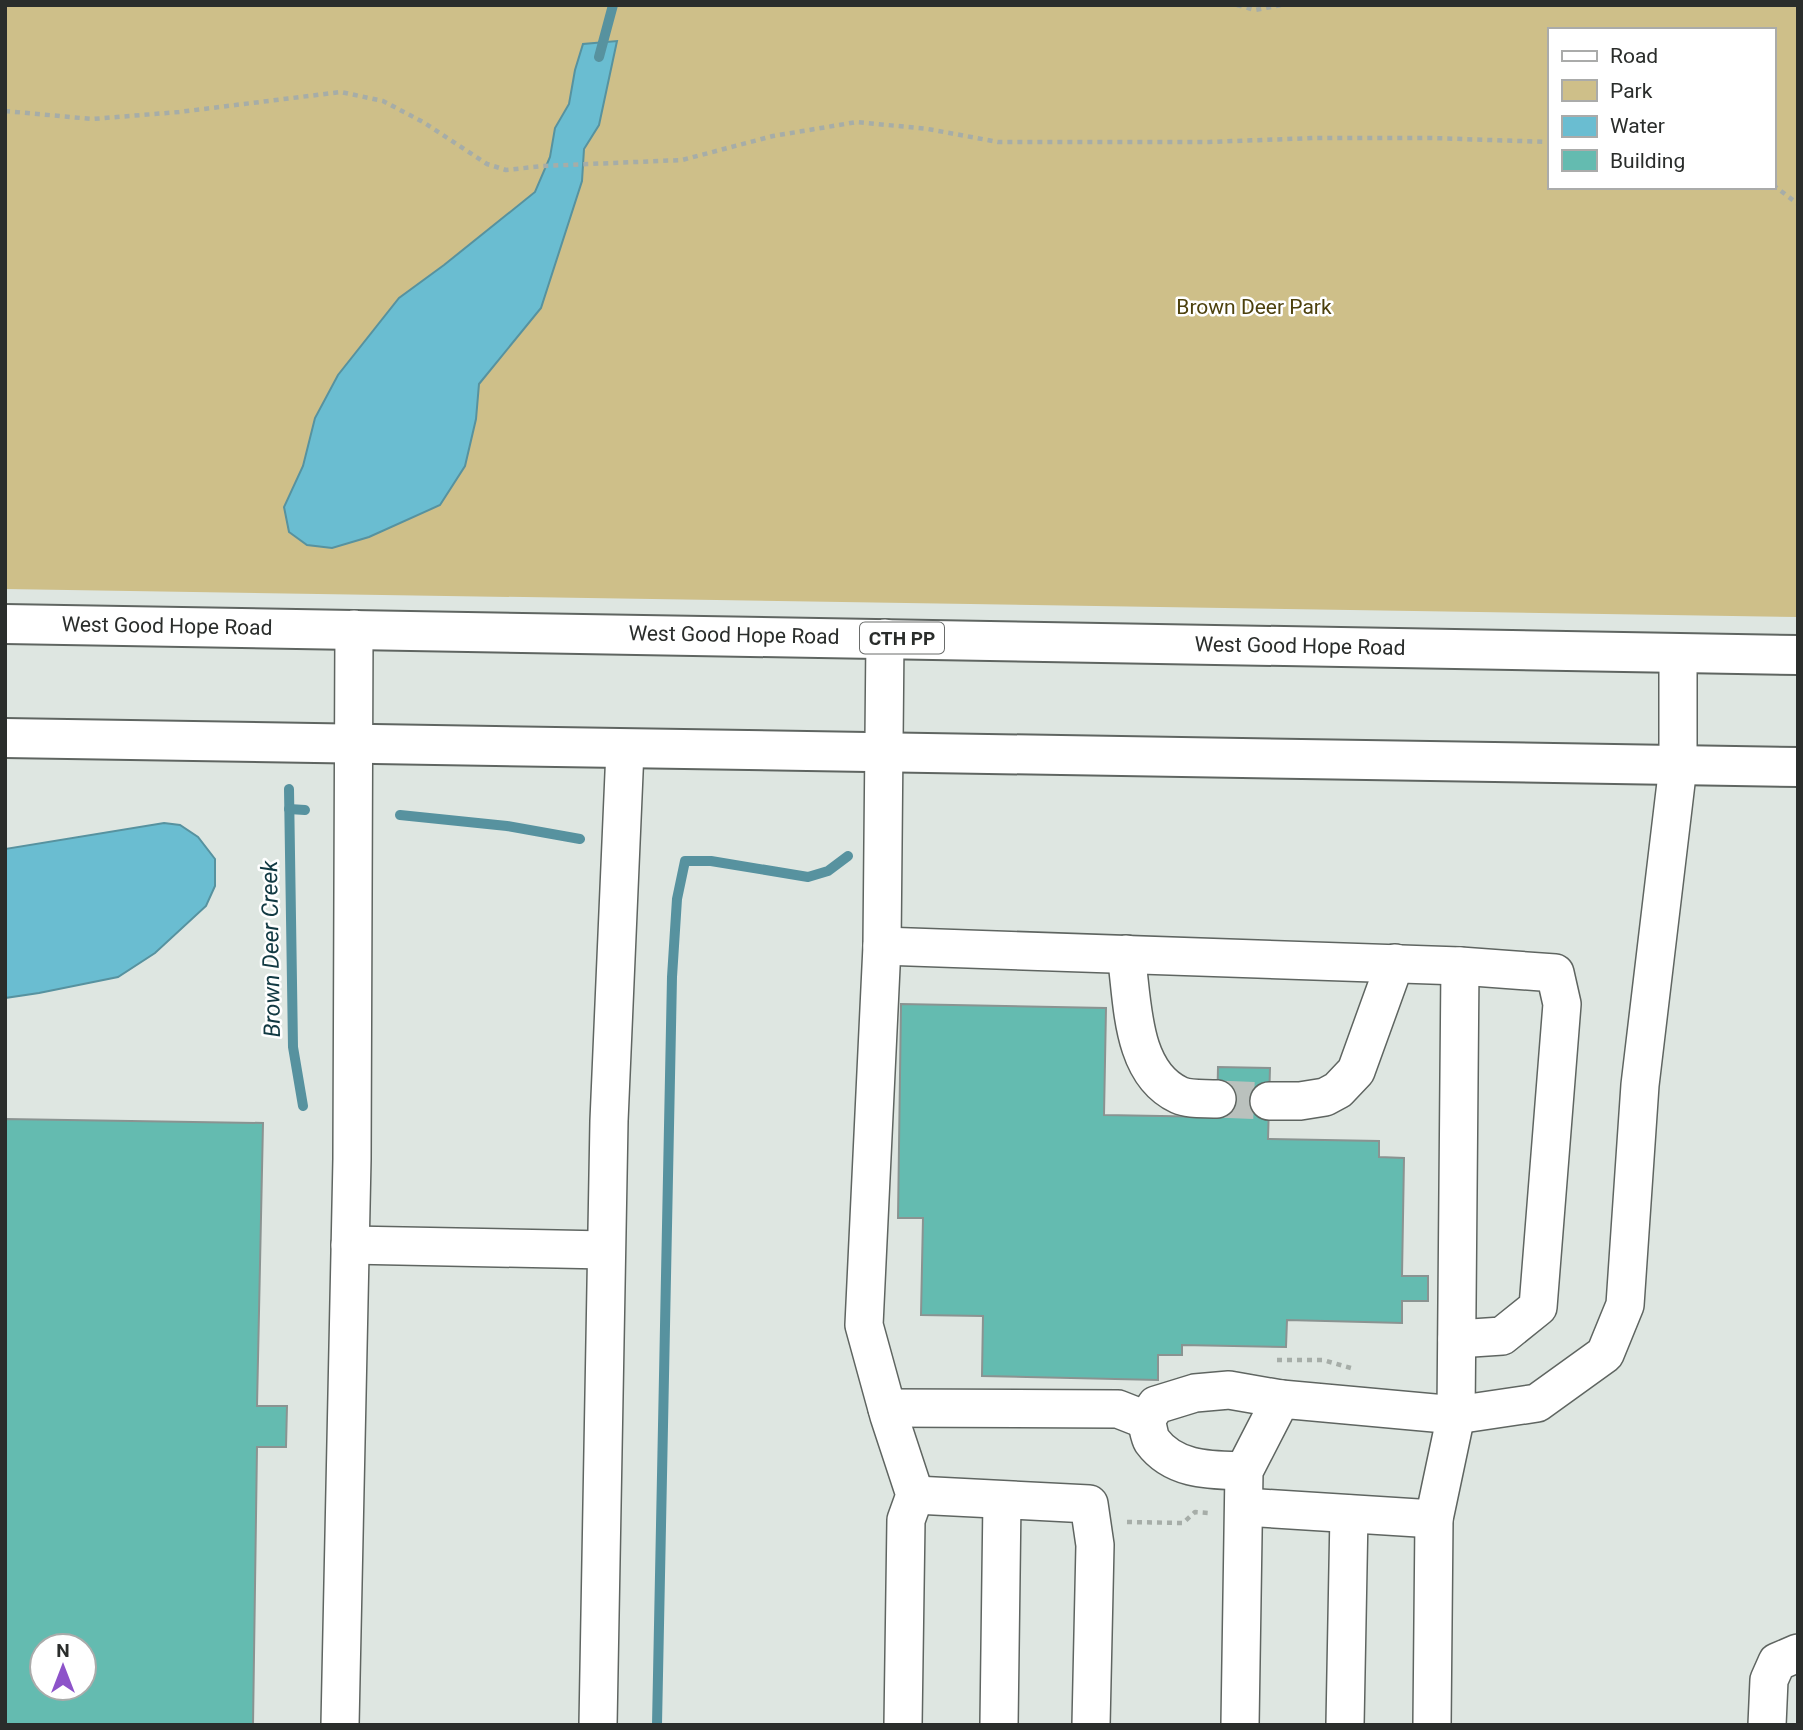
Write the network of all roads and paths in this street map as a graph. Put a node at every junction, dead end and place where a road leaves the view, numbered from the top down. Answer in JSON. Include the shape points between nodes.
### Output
{"nodes":[{"id":1,"x":1237,"y":5,"type":"edge"},
{"id":2,"x":1281,"y":5,"type":"edge"},
{"id":3,"x":5,"y":111,"type":"edge"},
{"id":4,"x":1548,"y":142,"type":"edge"},
{"id":5,"x":1775,"y":187,"type":"edge"},
{"id":6,"x":1798,"y":204,"type":"edge"},
{"id":7,"x":5,"y":624,"type":"edge"},
{"id":8,"x":354,"y":629,"type":"junction"},
{"id":9,"x":885,"y":638,"type":"junction"},
{"id":10,"x":1678,"y":654,"type":"junction"},
{"id":11,"x":1798,"y":655,"type":"edge"},
{"id":12,"x":5,"y":738,"type":"edge"},
{"id":13,"x":354,"y":744,"type":"junction"},
{"id":14,"x":625,"y":750,"type":"junction"},
{"id":15,"x":882,"y":754,"type":"junction"},
{"id":16,"x":1678,"y":766,"type":"junction"},
{"id":17,"x":1798,"y":768,"type":"edge"},
{"id":18,"x":882,"y":946,"type":"junction"},
{"id":19,"x":1126,"y":954,"type":"junction"},
{"id":20,"x":1395,"y":964,"type":"junction"},
{"id":21,"x":1460,"y":966,"type":"junction"},
{"id":22,"x":1217,"y":1099,"type":"tunnel mouth"},
{"id":23,"x":1269,"y":1101,"type":"tunnel mouth"},
{"id":24,"x":350,"y":1245,"type":"junction"},
{"id":25,"x":607,"y":1250,"type":"junction"},
{"id":26,"x":1457,"y":1339,"type":"junction"},
{"id":27,"x":1281,"y":1399,"type":"junction"},
{"id":28,"x":887,"y":1408,"type":"junction"},
{"id":29,"x":1456,"y":1415,"type":"junction"},
{"id":30,"x":1146,"y":1420,"type":"junction"},
{"id":31,"x":1244,"y":1471,"type":"junction"},
{"id":32,"x":915,"y":1495,"type":"junction"},
{"id":33,"x":1002,"y":1500,"type":"junction"},
{"id":34,"x":1243,"y":1511,"type":"junction"},
{"id":35,"x":1349,"y":1514,"type":"junction"},
{"id":36,"x":1434,"y":1519,"type":"junction"},
{"id":37,"x":1091,"y":1522,"type":"junction"},
{"id":38,"x":1798,"y":1653,"type":"edge"},
{"id":39,"x":340,"y":1725,"type":"edge"},
{"id":40,"x":598,"y":1725,"type":"edge"},
{"id":41,"x":903,"y":1725,"type":"edge"},
{"id":42,"x":999,"y":1725,"type":"edge"},
{"id":43,"x":1091,"y":1725,"type":"edge"},
{"id":44,"x":1240,"y":1725,"type":"edge"},
{"id":45,"x":1345,"y":1725,"type":"edge"},
{"id":46,"x":1432,"y":1725,"type":"edge"},
{"id":47,"x":1767,"y":1725,"type":"edge"}],
"edges":[{"from":1,"to":2,"type":"path","via":[[1255,10]]},
{"from":3,"to":4,"type":"path","via":[[92,119],[341,92],[383,101],[487,164],[506,170],[682,160],[773,136],[857,122],[998,142],[1314,138]]},
{"from":5,"to":6,"type":"path"},
{"from":7,"to":8,"type":"main road","name":"West Good Hope Road","number":"CTH PP"},
{"from":8,"to":9,"type":"main road","name":"West Good Hope Road","number":"CTH PP"},
{"from":8,"to":13,"type":"lane"},
{"from":9,"to":10,"type":"main road","name":"West Good Hope Road","number":"CTH PP"},
{"from":9,"to":15,"type":"lane"},
{"from":10,"to":11,"type":"main road","name":"West Good Hope Road","number":"CTH PP"},
{"from":10,"to":16,"type":"lane"},
{"from":12,"to":13,"type":"main road"},
{"from":13,"to":14,"type":"main road"},
{"from":13,"to":24,"type":"lane"},
{"from":14,"to":15,"type":"main road"},
{"from":14,"to":25,"type":"lane"},
{"from":15,"to":16,"type":"main road"},
{"from":15,"to":18,"type":"lane"},
{"from":16,"to":17,"type":"main road"},
{"from":16,"to":29,"type":"lane","via":[[1640,1084],[1625,1305],[1605,1354],[1537,1404]]},
{"from":18,"to":19,"type":"lane"},
{"from":18,"to":28,"type":"lane","via":[[863,1325]]},
{"from":19,"to":20,"type":"lane"},
{"from":19,"to":22,"type":"lane","via":[[1140,1049],[1151,1071],[1181,1096]]},
{"from":20,"to":21,"type":"lane"},
{"from":20,"to":23,"type":"lane","via":[[1356,1071],[1325,1097]]},
{"from":21,"to":26,"type":"lane"},
{"from":21,"to":26,"type":"lane","via":[[1555,973],[1562,1004],[1538,1307],[1502,1336]]},
{"from":24,"to":25,"type":"lane"},
{"from":24,"to":39,"type":"lane"},
{"from":25,"to":40,"type":"lane"},
{"from":26,"to":29,"type":"lane"},
{"from":27,"to":29,"type":"lane"},
{"from":27,"to":30,"type":"lane","via":[[1229,1390],[1195,1392],[1156,1405]]},
{"from":27,"to":31,"type":"lane"},
{"from":28,"to":30,"type":"lane","via":[[1118,1409]]},
{"from":28,"to":32,"type":"lane"},
{"from":29,"to":36,"type":"lane"},
{"from":30,"to":31,"type":"lane","via":[[1151,1440],[1173,1460],[1199,1469]]},
{"from":31,"to":34,"type":"lane"},
{"from":32,"to":33,"type":"lane"},
{"from":32,"to":41,"type":"lane","via":[[906,1520]]},
{"from":33,"to":37,"type":"lane","via":[[1089,1504]]},
{"from":33,"to":42,"type":"lane"},
{"from":34,"to":35,"type":"lane"},
{"from":34,"to":37,"type":"path","via":[[1195,1512],[1183,1523]]},
{"from":34,"to":44,"type":"lane"},
{"from":35,"to":36,"type":"lane"},
{"from":35,"to":45,"type":"lane"},
{"from":36,"to":46,"type":"lane"},
{"from":37,"to":43,"type":"lane","via":[[1095,1545]]},
{"from":38,"to":47,"type":"lane","via":[[1777,1661],[1769,1681]]}]}
